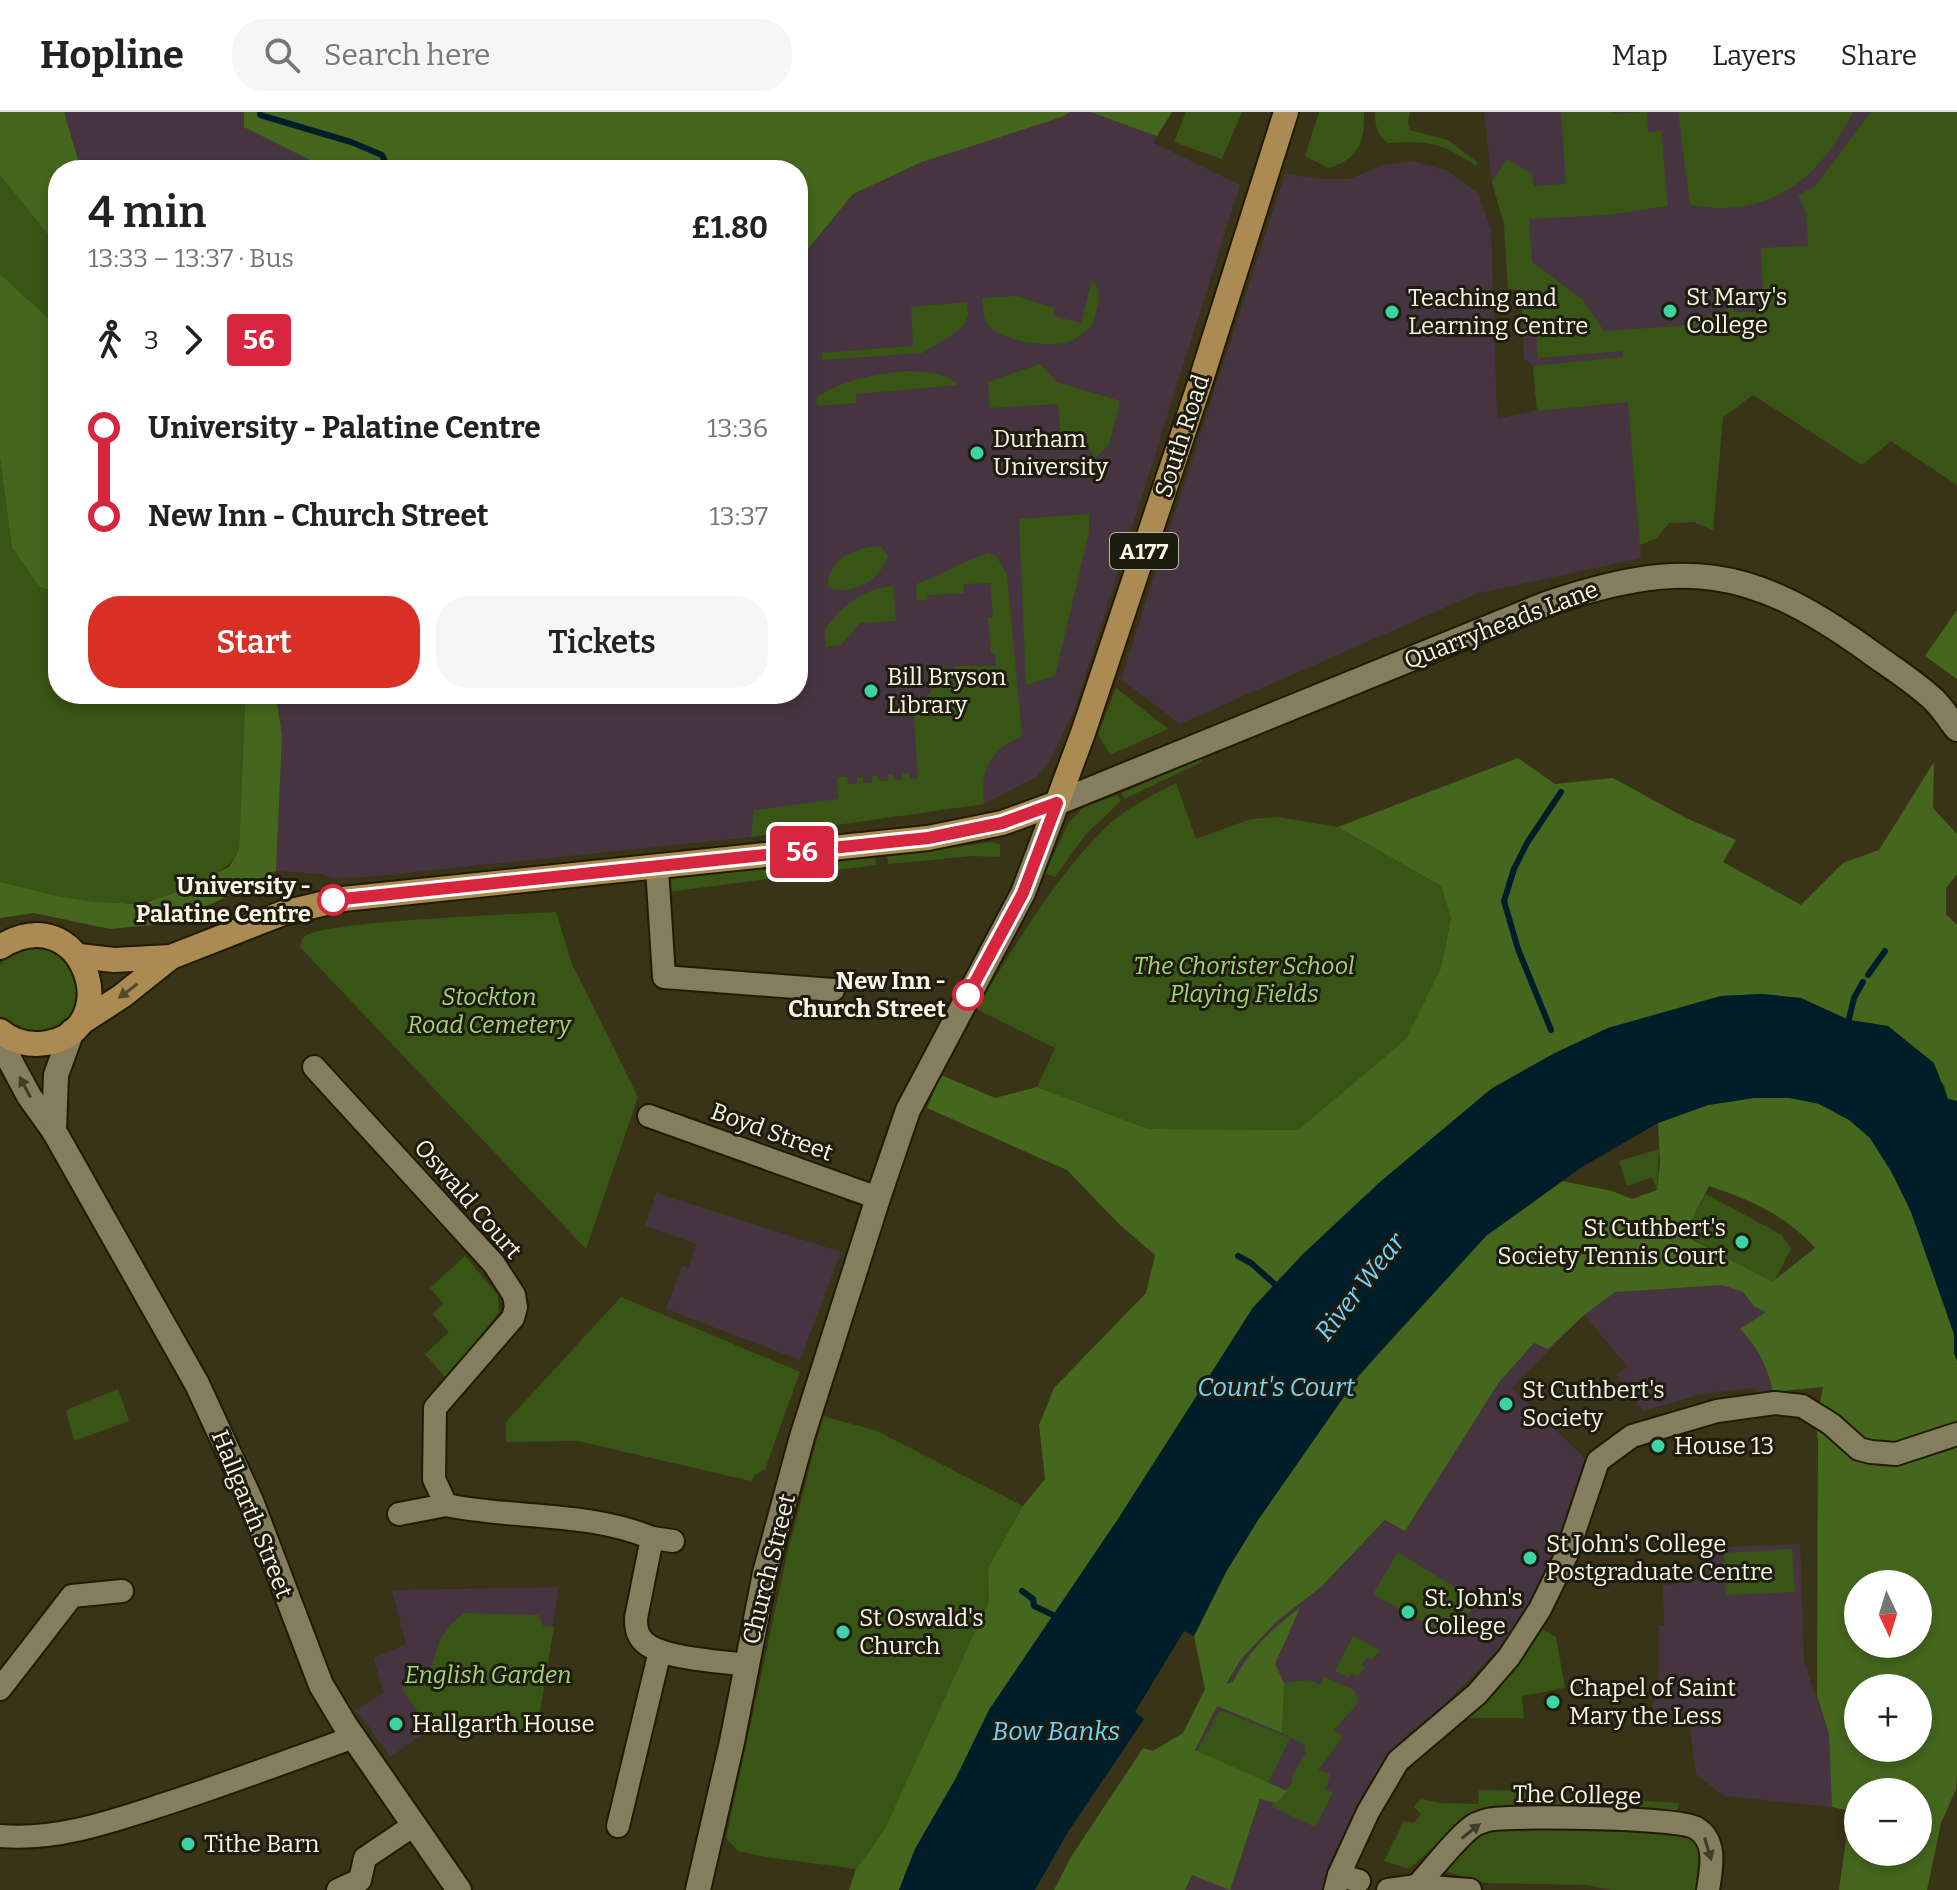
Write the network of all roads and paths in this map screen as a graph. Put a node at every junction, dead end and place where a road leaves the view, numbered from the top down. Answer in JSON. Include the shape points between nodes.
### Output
{"nodes":[{"id":1,"x":1286,"y":112,"type":"edge"},
{"id":2,"x":1946,"y":705,"type":"edge"},
{"id":3,"x":1957,"y":729,"type":"edge"},
{"id":4,"x":1057,"y":803,"type":"junction"},
{"id":5,"x":657,"y":868,"type":"junction"},
{"id":6,"x":0,"y":947,"type":"edge"},
{"id":7,"x":79,"y":956,"type":"junction"},
{"id":8,"x":171,"y":957,"type":"junction"},
{"id":9,"x":833,"y":990,"type":"dead end"},
{"id":10,"x":77,"y":1026,"type":"junction"},
{"id":11,"x":0,"y":1031,"type":"edge"},
{"id":12,"x":0,"y":1042,"type":"edge"},
{"id":13,"x":314,"y":1067,"type":"dead end"},
{"id":14,"x":649,"y":1116,"type":"dead end"},
{"id":15,"x":54,"y":1131,"type":"junction"},
{"id":16,"x":878,"y":1198,"type":"junction"},
{"id":17,"x":1957,"y":1434,"type":"edge"},
{"id":18,"x":446,"y":1505,"type":"junction"},
{"id":19,"x":399,"y":1514,"type":"dead end"},
{"id":20,"x":122,"y":1591,"type":"dead end"},
{"id":21,"x":660,"y":1651,"type":"junction"},
{"id":22,"x":746,"y":1665,"type":"junction"},
{"id":23,"x":0,"y":1689,"type":"edge"},
{"id":24,"x":354,"y":1737,"type":"junction"},
{"id":25,"x":414,"y":1825,"type":"junction"},
{"id":26,"x":618,"y":1826,"type":"dead end"},
{"id":27,"x":0,"y":1836,"type":"edge"},
{"id":28,"x":1345,"y":1882,"type":"edge"},
{"id":29,"x":1417,"y":1886,"type":"junction"},
{"id":30,"x":338,"y":1890,"type":"edge"},
{"id":31,"x":459,"y":1890,"type":"edge"},
{"id":32,"x":698,"y":1890,"type":"edge"},
{"id":33,"x":1388,"y":1890,"type":"edge"},
{"id":34,"x":1470,"y":1890,"type":"edge"},
{"id":35,"x":1708,"y":1890,"type":"edge"}],
"edges":[{"from":1,"to":4,"type":"main road","name":"South Road","number":"A177","via":[[1192,409]]},
{"from":2,"to":3,"type":"street","name":"Quarryheads Lane"},
{"from":2,"to":4,"type":"street","name":"Quarryheads Lane","via":[[1835,626],[1782,597],[1708,576],[1654,576],[1598,586],[1546,604]]},
{"from":4,"to":5,"type":"main road","via":[[1002,823],[939,836]]},
{"from":4,"to":16,"type":"street","name":"Church Street","via":[[1023,893],[908,1110]]},
{"from":5,"to":8,"type":"main road","via":[[324,901]]},
{"from":5,"to":9,"type":"street","via":[[664,977]]},
{"from":6,"to":7,"type":"main road","via":[[31,934],[49,936]]},
{"from":7,"to":8,"type":"main road"},
{"from":7,"to":10,"type":"main road","via":[[90,988]]},
{"from":8,"to":10,"type":"main road","one_way":true},
{"from":10,"to":11,"type":"main road","via":[[59,1041],[43,1044],[24,1044]]},
{"from":10,"to":15,"type":"street","via":[[56,1075]]},
{"from":15,"to":12,"type":"street","name":"Hallgarth Street","one_way":true},
{"from":13,"to":18,"type":"street","name":"Oswald Court","via":[[480,1247],[514,1295],[513,1318],[435,1408],[434,1479]]},
{"from":14,"to":16,"type":"street","name":"Boyd Street"},
{"from":15,"to":24,"type":"street","name":"Hallgarth Street","via":[[197,1384],[251,1501],[321,1685]]},
{"from":16,"to":22,"type":"street","name":"Church Street","via":[[802,1437]]},
{"from":17,"to":28,"type":"street","via":[[1886,1454],[1859,1449],[1802,1406],[1775,1403],[1717,1411],[1632,1436],[1598,1461],[1566,1556],[1509,1657],[1477,1694],[1398,1761],[1368,1812]]},
{"from":18,"to":19,"type":"street"},
{"from":18,"to":21,"type":"street","via":[[605,1525],[662,1540],[636,1618],[642,1641]]},
{"from":20,"to":23,"type":"street","via":[[64,1596]]},
{"from":21,"to":22,"type":"street"},
{"from":21,"to":26,"type":"street"},
{"from":22,"to":32,"type":"street","name":"Church Street"},
{"from":24,"to":25,"type":"street","name":"Hallgarth Street"},
{"from":24,"to":27,"type":"street","via":[[85,1828]]},
{"from":25,"to":30,"type":"street","via":[[365,1858],[360,1880]]},
{"from":25,"to":31,"type":"street","name":"Hallgarth Street"},
{"from":29,"to":33,"type":"street"},
{"from":29,"to":34,"type":"street"},
{"from":29,"to":35,"type":"street","name":"The College","one_way":true,"via":[[1473,1826],[1491,1819],[1594,1818],[1695,1828],[1713,1857]]}]}
